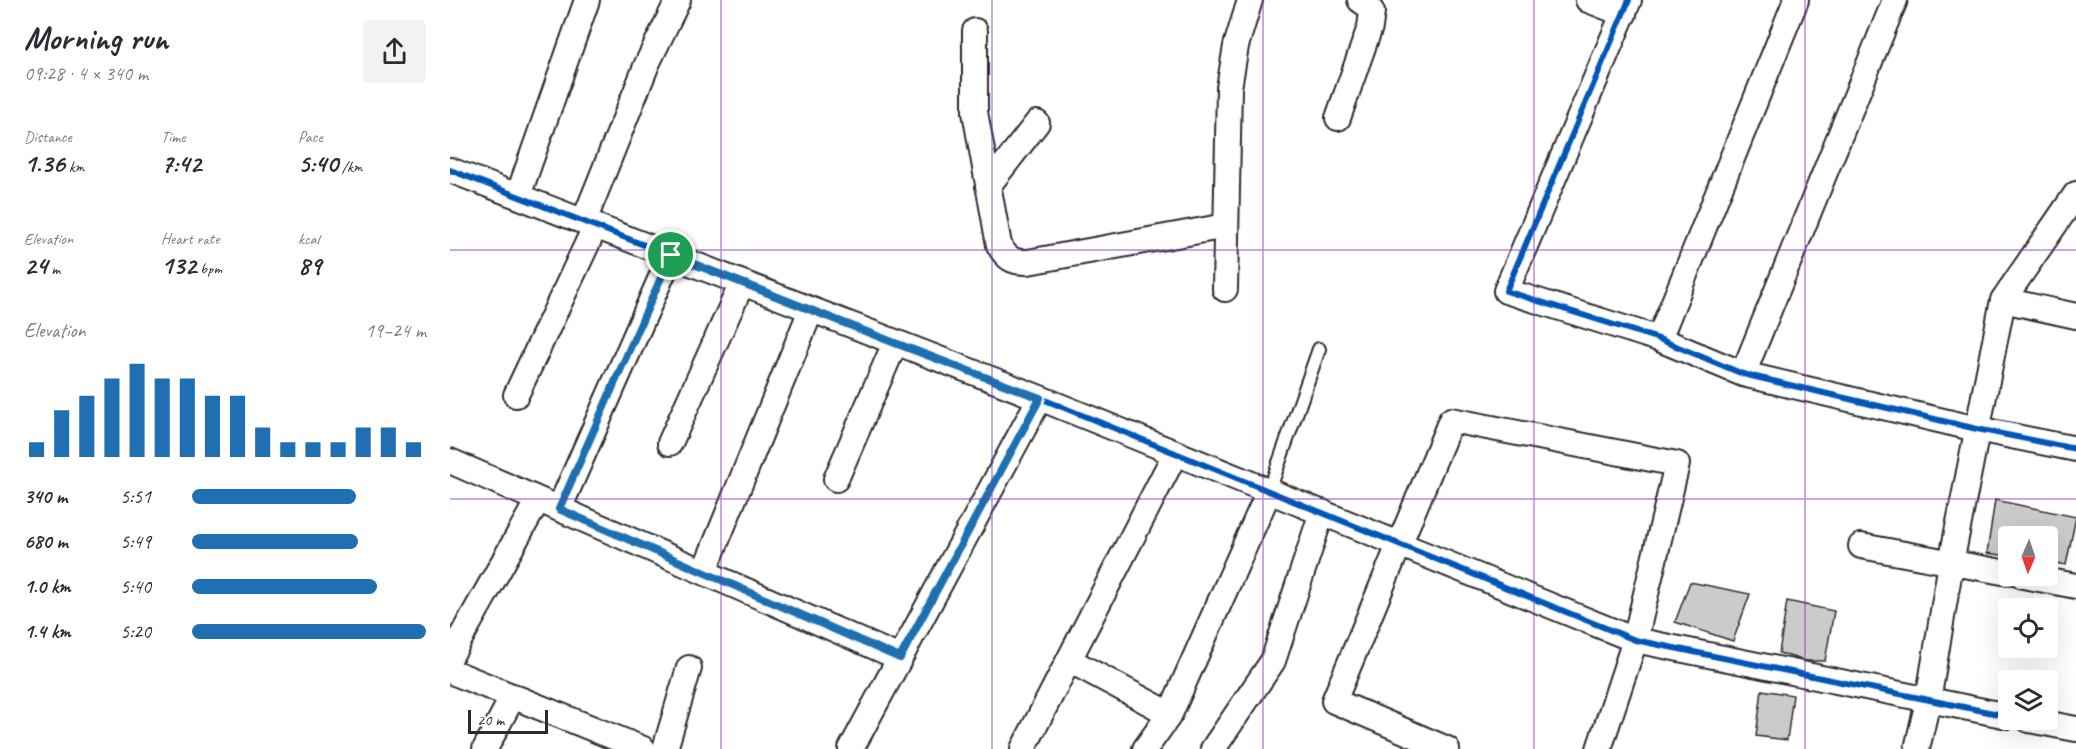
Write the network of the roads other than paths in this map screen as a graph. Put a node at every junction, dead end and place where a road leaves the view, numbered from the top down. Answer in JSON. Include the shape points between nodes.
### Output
{"nodes":[{"id":1,"x":587,"y":0,"type":"edge"},
{"id":2,"x":678,"y":0,"type":"edge"},
{"id":3,"x":1250,"y":0,"type":"edge"},
{"id":4,"x":1360,"y":0,"type":"edge"},
{"id":5,"x":1588,"y":0,"type":"edge"},
{"id":6,"x":1796,"y":0,"type":"edge"},
{"id":7,"x":1895,"y":0,"type":"edge"},
{"id":8,"x":1626,"y":7,"type":"edge"},
{"id":9,"x":975,"y":31,"type":"dead end"},
{"id":10,"x":1338,"y":118,"type":"dead end"},
{"id":11,"x":1037,"y":123,"type":"dead end"},
{"id":12,"x":452,"y":175,"type":"edge"},
{"id":13,"x":988,"y":186,"type":"junction"},
{"id":14,"x":2076,"y":194,"type":"edge"},
{"id":15,"x":518,"y":196,"type":"junction"},
{"id":16,"x":590,"y":223,"type":"junction"},
{"id":17,"x":1226,"y":226,"type":"junction"},
{"id":18,"x":671,"y":255,"type":"junction"},
{"id":19,"x":742,"y":283,"type":"junction"},
{"id":20,"x":1225,"y":289,"type":"dead end"},
{"id":21,"x":2003,"y":300,"type":"junction"},
{"id":22,"x":811,"y":310,"type":"junction"},
{"id":23,"x":2076,"y":316,"type":"edge"},
{"id":24,"x":1659,"y":339,"type":"junction"},
{"id":25,"x":895,"y":343,"type":"junction"},
{"id":26,"x":1319,"y":349,"type":"dead end"},
{"id":27,"x":1743,"y":374,"type":"junction"},
{"id":28,"x":516,"y":395,"type":"dead end"},
{"id":29,"x":1040,"y":398,"type":"junction"},
{"id":30,"x":1977,"y":429,"type":"junction"},
{"id":31,"x":670,"y":443,"type":"dead end"},
{"id":32,"x":2076,"y":449,"type":"edge"},
{"id":33,"x":1175,"y":454,"type":"junction"},
{"id":34,"x":450,"y":460,"type":"edge"},
{"id":35,"x":836,"y":479,"type":"dead end"},
{"id":36,"x":1269,"y":491,"type":"junction"},
{"id":37,"x":548,"y":504,"type":"junction"},
{"id":38,"x":1322,"y":512,"type":"junction"},
{"id":39,"x":1400,"y":543,"type":"junction"},
{"id":40,"x":1861,"y":546,"type":"dead end"},
{"id":41,"x":1951,"y":563,"type":"junction"},
{"id":42,"x":1998,"y":571,"type":"edge"},
{"id":43,"x":704,"y":572,"type":"junction"},
{"id":44,"x":2058,"y":583,"type":"edge"},
{"id":45,"x":2076,"y":586,"type":"edge"},
{"id":46,"x":1635,"y":640,"type":"junction"},
{"id":47,"x":450,"y":657,"type":"edge"},
{"id":48,"x":900,"y":658,"type":"junction"},
{"id":49,"x":1069,"y":660,"type":"junction"},
{"id":50,"x":689,"y":668,"type":"dead end"},
{"id":51,"x":450,"y":671,"type":"edge"},
{"id":52,"x":513,"y":696,"type":"junction"},
{"id":53,"x":1928,"y":701,"type":"junction"},
{"id":54,"x":1170,"y":714,"type":"junction"},
{"id":55,"x":1998,"y":714,"type":"edge"},
{"id":56,"x":2058,"y":726,"type":"edge"},
{"id":57,"x":2076,"y":729,"type":"edge"},
{"id":58,"x":484,"y":749,"type":"edge"},
{"id":59,"x":643,"y":749,"type":"edge"},
{"id":60,"x":665,"y":749,"type":"edge"},
{"id":61,"x":851,"y":749,"type":"edge"},
{"id":62,"x":1023,"y":749,"type":"edge"},
{"id":63,"x":1145,"y":749,"type":"edge"},
{"id":64,"x":1213,"y":749,"type":"edge"},
{"id":65,"x":1447,"y":749,"type":"edge"},
{"id":66,"x":1599,"y":749,"type":"edge"},
{"id":67,"x":1917,"y":749,"type":"edge"}],
"edges":[{"from":1,"to":15,"type":"street"},
{"from":2,"to":16,"type":"street","via":[[647,64]]},
{"from":3,"to":17,"type":"street","via":[[1229,88]]},
{"from":4,"to":10,"type":"street","via":[[1372,12],[1370,27]]},
{"from":5,"to":8,"type":"street"},
{"from":6,"to":24,"type":"street"},
{"from":7,"to":27,"type":"street"},
{"from":8,"to":24,"type":"street","via":[[1506,291]]},
{"from":9,"to":13,"type":"street","via":[[975,112]]},
{"from":11,"to":13,"type":"street"},
{"from":12,"to":15,"type":"street"},
{"from":13,"to":17,"type":"street","via":[[999,245],[1005,257],[1017,262]]},
{"from":14,"to":21,"type":"street"},
{"from":15,"to":16,"type":"street"},
{"from":16,"to":18,"type":"street"},
{"from":16,"to":28,"type":"street"},
{"from":17,"to":20,"type":"street"},
{"from":18,"to":19,"type":"street"},
{"from":18,"to":37,"type":"street"},
{"from":19,"to":22,"type":"street"},
{"from":19,"to":31,"type":"street"},
{"from":21,"to":23,"type":"street"},
{"from":21,"to":30,"type":"street"},
{"from":22,"to":25,"type":"street"},
{"from":22,"to":43,"type":"street"},
{"from":24,"to":27,"type":"street"},
{"from":25,"to":29,"type":"street"},
{"from":25,"to":35,"type":"street"},
{"from":26,"to":36,"type":"lane"},
{"from":27,"to":30,"type":"street"},
{"from":29,"to":33,"type":"street"},
{"from":29,"to":48,"type":"street"},
{"from":30,"to":32,"type":"street"},
{"from":30,"to":41,"type":"street"},
{"from":33,"to":36,"type":"street"},
{"from":33,"to":49,"type":"street"},
{"from":34,"to":37,"type":"street"},
{"from":36,"to":38,"type":"street"},
{"from":36,"to":54,"type":"street"},
{"from":37,"to":43,"type":"street"},
{"from":37,"to":47,"type":"street"},
{"from":38,"to":39,"type":"street"},
{"from":38,"to":64,"type":"street","via":[[1273,661]]},
{"from":39,"to":46,"type":"street"},
{"from":39,"to":46,"type":"street","via":[[1451,420],[1677,464]]},
{"from":39,"to":65,"type":"street","via":[[1334,701]]},
{"from":40,"to":41,"type":"street"},
{"from":41,"to":42,"type":"street"},
{"from":41,"to":53,"type":"street"},
{"from":43,"to":48,"type":"street"},
{"from":44,"to":45,"type":"street"},
{"from":46,"to":53,"type":"street"},
{"from":46,"to":66,"type":"street"},
{"from":48,"to":61,"type":"street"},
{"from":49,"to":54,"type":"street"},
{"from":49,"to":62,"type":"street"},
{"from":50,"to":60,"type":"street"},
{"from":51,"to":52,"type":"street"},
{"from":52,"to":58,"type":"street"},
{"from":52,"to":59,"type":"street"},
{"from":53,"to":55,"type":"street"},
{"from":53,"to":67,"type":"street"},
{"from":54,"to":63,"type":"street"},
{"from":56,"to":57,"type":"street"}]}
